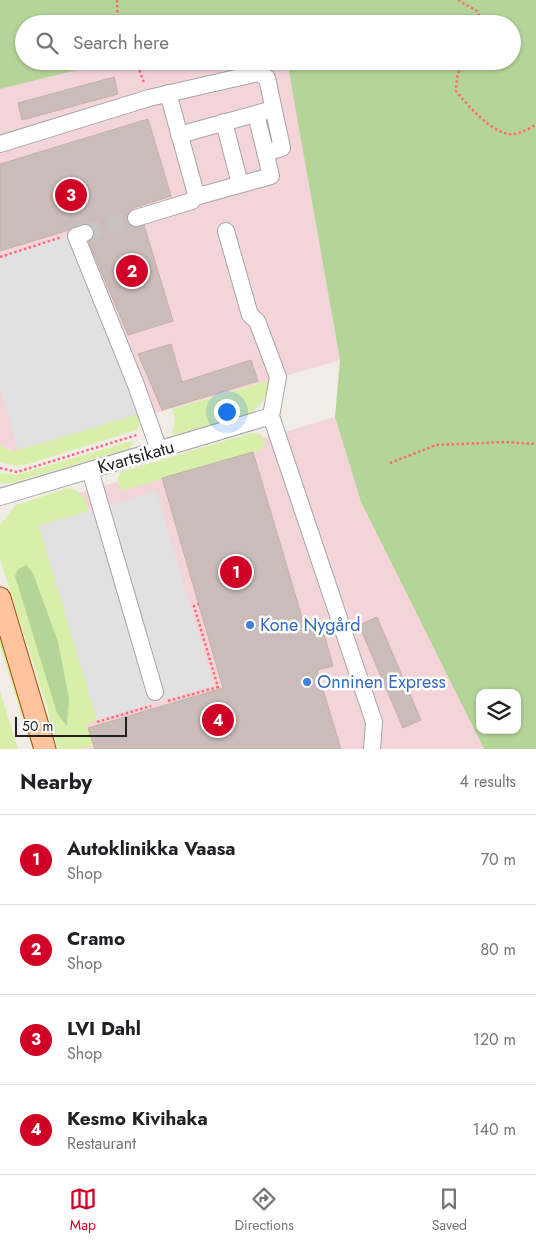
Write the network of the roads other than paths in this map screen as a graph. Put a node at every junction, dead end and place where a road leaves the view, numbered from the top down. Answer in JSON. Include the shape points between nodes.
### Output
{"nodes":[{"id":1,"x":168,"y":93,"type":"junction"},
{"id":2,"x":273,"y":109,"type":"junction"},
{"id":3,"x":256,"y":114,"type":"junction"},
{"id":4,"x":224,"y":122,"type":"junction"},
{"id":5,"x":179,"y":135,"type":"junction"},
{"id":6,"x":0,"y":144,"type":"edge"},
{"id":7,"x":264,"y":153,"type":"junction"},
{"id":8,"x":240,"y":184,"type":"junction"},
{"id":9,"x":195,"y":197,"type":"junction"},
{"id":10,"x":136,"y":218,"type":"tunnel mouth"},
{"id":11,"x":226,"y":231,"type":"dead end"},
{"id":12,"x":85,"y":233,"type":"dead end"},
{"id":13,"x":271,"y":416,"type":"junction"},
{"id":14,"x":159,"y":450,"type":"junction"},
{"id":15,"x":90,"y":470,"type":"junction"},
{"id":16,"x":0,"y":497,"type":"edge"},
{"id":17,"x":0,"y":598,"type":"edge"},
{"id":18,"x":156,"y":700,"type":"road end"},
{"id":19,"x":46,"y":749,"type":"edge"},
{"id":20,"x":372,"y":749,"type":"edge"}],
"edges":[{"from":1,"to":2,"type":"street","via":[[262,74],[267,78]]},
{"from":1,"to":5,"type":"street"},
{"from":1,"to":6,"type":"street"},
{"from":2,"to":3,"type":"street"},
{"from":2,"to":7,"type":"street","via":[[282,148]]},
{"from":3,"to":4,"type":"street"},
{"from":3,"to":7,"type":"street"},
{"from":4,"to":5,"type":"street"},
{"from":4,"to":8,"type":"street"},
{"from":5,"to":9,"type":"street"},
{"from":7,"to":8,"type":"street","via":[[271,176]]},
{"from":8,"to":9,"type":"street"},
{"from":9,"to":10,"type":"street","via":[[192,201]]},
{"from":11,"to":13,"type":"street","via":[[250,314],[257,321],[278,377]]},
{"from":12,"to":14,"type":"street","via":[[76,236]]},
{"from":13,"to":14,"type":"street","name":"Kvartsikatu"},
{"from":13,"to":20,"type":"street","via":[[374,722]]},
{"from":14,"to":15,"type":"street","name":"Kvartsikatu"},
{"from":15,"to":16,"type":"street","name":"Kvartsikatu"},
{"from":15,"to":18,"type":"street"},
{"from":17,"to":19,"type":"main road"}]}
